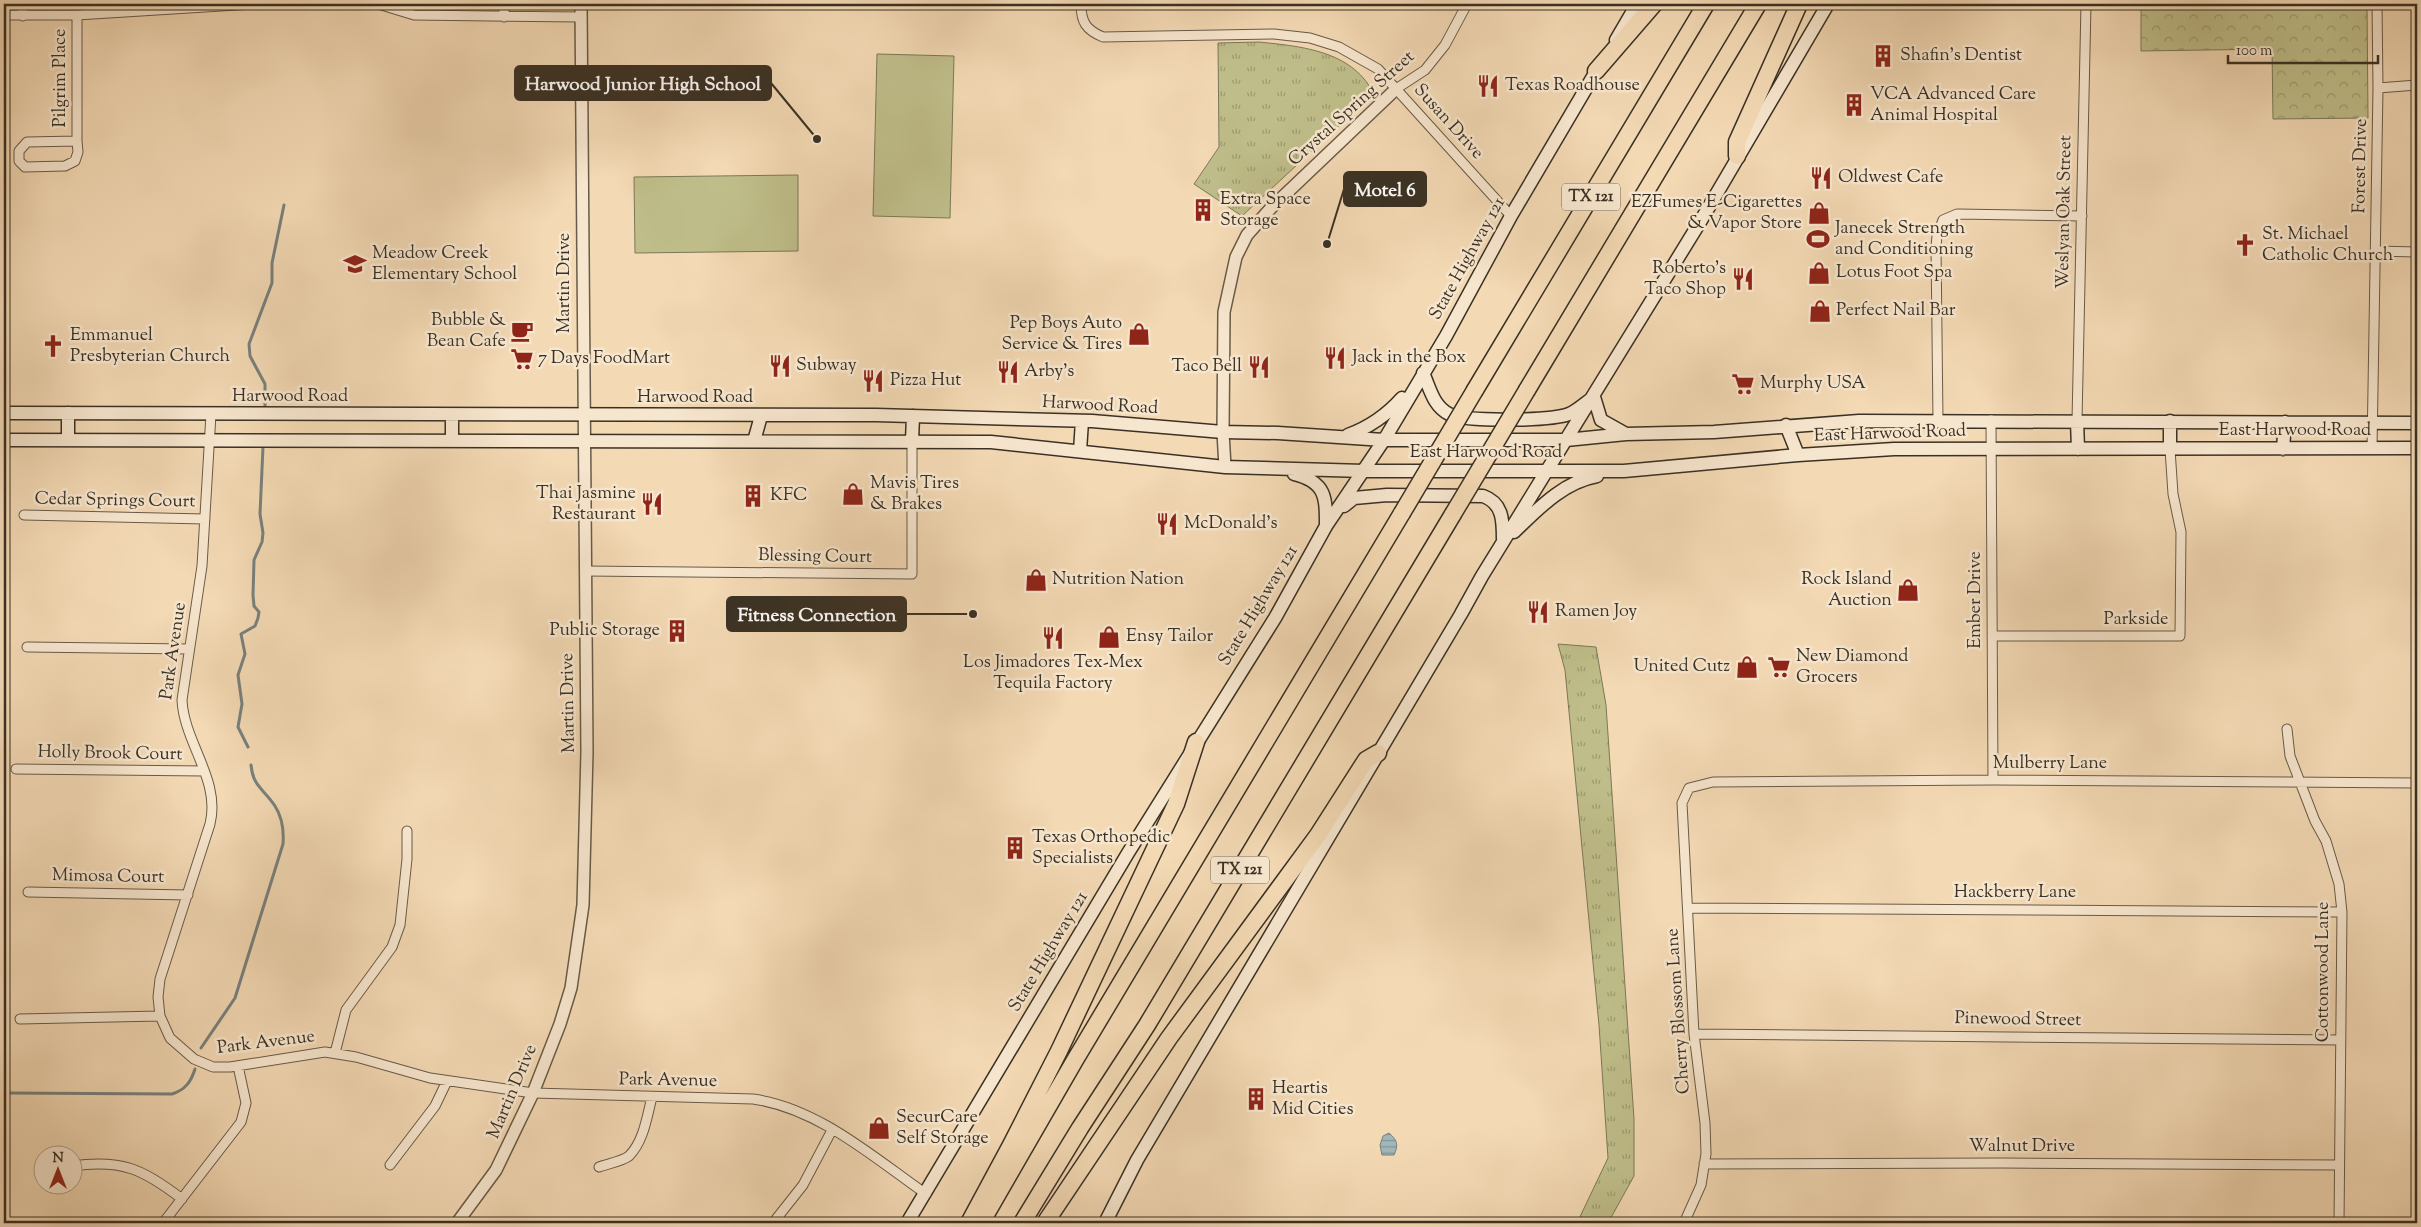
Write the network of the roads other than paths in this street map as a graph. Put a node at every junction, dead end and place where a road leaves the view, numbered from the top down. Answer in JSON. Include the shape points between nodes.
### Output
{"nodes":[{"id":1,"x":22,"y":4,"type":"edge"},
{"id":2,"x":253,"y":4,"type":"edge"},
{"id":3,"x":378,"y":4,"type":"edge"},
{"id":4,"x":504,"y":4,"type":"edge"},
{"id":5,"x":581,"y":4,"type":"edge"},
{"id":6,"x":1081,"y":4,"type":"edge"},
{"id":7,"x":1467,"y":4,"type":"edge"},
{"id":8,"x":1637,"y":4,"type":"edge"},
{"id":9,"x":1654,"y":4,"type":"edge"},
{"id":10,"x":1706,"y":4,"type":"edge"},
{"id":11,"x":1758,"y":4,"type":"edge"},
{"id":12,"x":1799,"y":4,"type":"edge"},
{"id":13,"x":1828,"y":4,"type":"edge"},
{"id":14,"x":2086,"y":4,"type":"edge"},
{"id":15,"x":2377,"y":4,"type":"edge"},
{"id":16,"x":4,"y":15,"type":"edge"},
{"id":17,"x":78,"y":15,"type":"junction"},
{"id":18,"x":23,"y":16,"type":"junction"},
{"id":19,"x":504,"y":17,"type":"junction"},
{"id":20,"x":581,"y":17,"type":"junction"},
{"id":21,"x":1596,"y":71,"type":"junction"},
{"id":22,"x":2417,"y":85,"type":"edge"},
{"id":23,"x":2378,"y":88,"type":"junction"},
{"id":24,"x":1396,"y":89,"type":"junction"},
{"id":25,"x":78,"y":141,"type":"junction"},
{"id":26,"x":1737,"y":156,"type":"junction"},
{"id":27,"x":1511,"y":216,"type":"junction"},
{"id":28,"x":2082,"y":216,"type":"junction"},
{"id":29,"x":2376,"y":251,"type":"junction"},
{"id":30,"x":2417,"y":252,"type":"edge"},
{"id":31,"x":1423,"y":373,"type":"junction"},
{"id":32,"x":1594,"y":397,"type":"junction"},
{"id":33,"x":4,"y":413,"type":"edge"},
{"id":34,"x":68,"y":413,"type":"junction"},
{"id":35,"x":211,"y":414,"type":"junction"},
{"id":36,"x":452,"y":415,"type":"junction"},
{"id":37,"x":584,"y":415,"type":"junction"},
{"id":38,"x":761,"y":416,"type":"junction"},
{"id":39,"x":913,"y":416,"type":"junction"},
{"id":40,"x":1938,"y":420,"type":"junction"},
{"id":41,"x":1991,"y":420,"type":"junction"},
{"id":42,"x":1082,"y":421,"type":"junction"},
{"id":43,"x":2077,"y":421,"type":"junction"},
{"id":44,"x":2170,"y":421,"type":"junction"},
{"id":45,"x":2284,"y":422,"type":"junction"},
{"id":46,"x":2373,"y":422,"type":"junction"},
{"id":47,"x":2417,"y":423,"type":"edge"},
{"id":48,"x":1786,"y":425,"type":"junction"},
{"id":49,"x":1223,"y":432,"type":"junction"},
{"id":50,"x":1626,"y":434,"type":"junction"},
{"id":51,"x":1344,"y":437,"type":"junction"},
{"id":52,"x":210,"y":439,"type":"junction"},
{"id":53,"x":4,"y":440,"type":"edge"},
{"id":54,"x":68,"y":440,"type":"junction"},
{"id":55,"x":452,"y":440,"type":"junction"},
{"id":56,"x":584,"y":440,"type":"junction"},
{"id":57,"x":1384,"y":440,"type":"junction"},
{"id":58,"x":1566,"y":440,"type":"junction"},
{"id":59,"x":754,"y":441,"type":"junction"},
{"id":60,"x":912,"y":441,"type":"junction"},
{"id":61,"x":2417,"y":448,"type":"edge"},
{"id":62,"x":1991,"y":449,"type":"junction"},
{"id":63,"x":2078,"y":449,"type":"junction"},
{"id":64,"x":2170,"y":449,"type":"junction"},
{"id":65,"x":2283,"y":449,"type":"junction"},
{"id":66,"x":2372,"y":449,"type":"junction"},
{"id":67,"x":1080,"y":451,"type":"junction"},
{"id":68,"x":1798,"y":455,"type":"junction"},
{"id":69,"x":1225,"y":467,"type":"junction"},
{"id":70,"x":1275,"y":470,"type":"junction"},
{"id":71,"x":1547,"y":470,"type":"junction"},
{"id":72,"x":1364,"y":471,"type":"junction"},
{"id":73,"x":1624,"y":471,"type":"junction"},
{"id":74,"x":24,"y":515,"type":"dead end"},
{"id":75,"x":205,"y":519,"type":"junction"},
{"id":76,"x":1326,"y":526,"type":"junction"},
{"id":77,"x":1502,"y":542,"type":"junction"},
{"id":78,"x":584,"y":571,"type":"junction"},
{"id":79,"x":1992,"y":636,"type":"junction"},
{"id":80,"x":27,"y":647,"type":"dead end"},
{"id":81,"x":189,"y":649,"type":"junction"},
{"id":82,"x":2287,"y":729,"type":"dead end"},
{"id":83,"x":1196,"y":742,"type":"junction"},
{"id":84,"x":1378,"y":753,"type":"junction"},
{"id":85,"x":16,"y":769,"type":"dead end"},
{"id":86,"x":204,"y":771,"type":"junction"},
{"id":87,"x":1993,"y":780,"type":"junction"},
{"id":88,"x":2301,"y":781,"type":"junction"},
{"id":89,"x":2417,"y":783,"type":"edge"},
{"id":90,"x":1686,"y":792,"type":"joint"},
{"id":91,"x":407,"y":831,"type":"dead end"},
{"id":92,"x":28,"y":892,"type":"dead end"},
{"id":93,"x":188,"y":894,"type":"junction"},
{"id":94,"x":1688,"y":908,"type":"junction"},
{"id":95,"x":2342,"y":912,"type":"junction"},
{"id":96,"x":160,"y":1016,"type":"junction"},
{"id":97,"x":20,"y":1019,"type":"dead end"},
{"id":98,"x":1694,"y":1034,"type":"junction"},
{"id":99,"x":2342,"y":1040,"type":"junction"},
{"id":100,"x":335,"y":1053,"type":"junction"},
{"id":101,"x":238,"y":1066,"type":"junction"},
{"id":102,"x":447,"y":1081,"type":"junction"},
{"id":103,"x":533,"y":1093,"type":"junction"},
{"id":104,"x":652,"y":1097,"type":"junction"},
{"id":105,"x":832,"y":1130,"type":"junction"},
{"id":106,"x":1704,"y":1164,"type":"junction"},
{"id":107,"x":82,"y":1165,"type":"edge"},
{"id":108,"x":390,"y":1165,"type":"dead end"},
{"id":109,"x":2339,"y":1165,"type":"junction"},
{"id":110,"x":599,"y":1167,"type":"dead end"},
{"id":111,"x":926,"y":1194,"type":"junction"},
{"id":112,"x":182,"y":1199,"type":"junction"},
{"id":113,"x":460,"y":1222,"type":"edge"},
{"id":114,"x":163,"y":1223,"type":"edge"},
{"id":115,"x":773,"y":1223,"type":"edge"},
{"id":116,"x":907,"y":1223,"type":"edge"},
{"id":117,"x":969,"y":1223,"type":"edge"},
{"id":118,"x":981,"y":1223,"type":"edge"},
{"id":119,"x":1022,"y":1223,"type":"edge"},
{"id":120,"x":1045,"y":1223,"type":"edge"},
{"id":121,"x":1105,"y":1223,"type":"edge"},
{"id":122,"x":1684,"y":1223,"type":"edge"},
{"id":123,"x":2339,"y":1223,"type":"edge"}],
"edges":[{"from":1,"to":18,"type":"street"},
{"from":2,"to":17,"type":"street"},
{"from":3,"to":19,"type":"street","via":[[414,15]]},
{"from":4,"to":19,"type":"street"},
{"from":5,"to":20,"type":"street","name":"Martin Drive"},
{"from":6,"to":24,"type":"street","name":"Susan Drive","via":[[1084,24],[1103,37],[1274,34],[1310,38],[1339,46],[1378,69]]},
{"from":7,"to":24,"type":"street","name":"Crystal Spring Street","via":[[1444,45],[1425,70]]},
{"from":8,"to":21,"type":"main road","name":"State Highway 121"},
{"from":9,"to":21,"type":"highway"},
{"from":10,"to":118,"type":"highway","number":"TX 121","bridge":true},
{"from":11,"to":119,"type":"highway","number":"TX 121","bridge":true,"via":[[1147,1025]]},
{"from":12,"to":26,"type":"highway","via":[[1737,142]]},
{"from":13,"to":26,"type":"main road"},
{"from":14,"to":28,"type":"street","name":"Weslyan Oak Street"},
{"from":15,"to":23,"type":"street","name":"Forest Drive"},
{"from":16,"to":18,"type":"street"},
{"from":17,"to":18,"type":"street"},
{"from":17,"to":25,"type":"street","name":"Pilgrim Place"},
{"from":19,"to":20,"type":"street"},
{"from":20,"to":37,"type":"street","name":"Martin Drive"},
{"from":21,"to":27,"type":"main road","name":"State Highway 121"},
{"from":22,"to":23,"type":"street"},
{"from":23,"to":29,"type":"street","name":"Forest Drive"},
{"from":24,"to":27,"type":"street","name":"Susan Drive"},
{"from":24,"to":49,"type":"street","name":"Crystal Spring Street","via":[[1271,208],[1247,235],[1236,256],[1224,312]]},
{"from":25,"to":25,"type":"street","name":"Pilgrim Place","via":[[74,161],[65,166],[25,167],[19,161],[19,151],[27,142]]},
{"from":26,"to":32,"type":"main road"},
{"from":27,"to":31,"type":"main road","name":"State Highway 121"},
{"from":28,"to":40,"type":"street","via":[[1958,214],[1943,220],[1936,247]]},
{"from":28,"to":43,"type":"street","name":"Weslyan Oak Street"},
{"from":29,"to":30,"type":"street"},
{"from":29,"to":46,"type":"street","name":"Forest Drive"},
{"from":31,"to":32,"type":"main road","via":[[1437,404],[1450,414],[1473,420],[1569,414]]},
{"from":31,"to":51,"type":"main road","via":[[1388,414]]},
{"from":31,"to":57,"type":"main road","name":"State Highway 121"},
{"from":32,"to":50,"type":"main road","via":[[1601,420]]},
{"from":32,"to":58,"type":"main road"},
{"from":33,"to":34,"type":"main road","name":"Harwood Road"},
{"from":34,"to":35,"type":"main road","name":"Harwood Road"},
{"from":34,"to":54,"type":"main road"},
{"from":35,"to":36,"type":"main road","name":"Harwood Road"},
{"from":35,"to":52,"type":"street","name":"Park Avenue"},
{"from":36,"to":37,"type":"main road","name":"Harwood Road"},
{"from":36,"to":55,"type":"main road"},
{"from":37,"to":38,"type":"main road","name":"Harwood Road"},
{"from":37,"to":56,"type":"street","name":"Martin Drive"},
{"from":38,"to":39,"type":"main road","name":"Harwood Road"},
{"from":38,"to":59,"type":"main road"},
{"from":39,"to":42,"type":"main road","name":"Harwood Road"},
{"from":39,"to":60,"type":"main road"},
{"from":40,"to":41,"type":"main road","name":"East Harwood Road"},
{"from":40,"to":48,"type":"main road","name":"East Harwood Road"},
{"from":41,"to":43,"type":"main road","name":"East Harwood Road"},
{"from":41,"to":62,"type":"street","name":"Ember Drive"},
{"from":42,"to":49,"type":"main road","name":"Harwood Road"},
{"from":42,"to":67,"type":"main road"},
{"from":43,"to":44,"type":"main road","name":"East Harwood Road"},
{"from":43,"to":63,"type":"main road"},
{"from":44,"to":45,"type":"main road","name":"East Harwood Road"},
{"from":44,"to":64,"type":"main road"},
{"from":45,"to":46,"type":"main road","name":"East Harwood Road"},
{"from":45,"to":65,"type":"main road"},
{"from":46,"to":47,"type":"main road","name":"East Harwood Road"},
{"from":46,"to":66,"type":"street","name":"Forest Drive"},
{"from":48,"to":50,"type":"main road","name":"East Harwood Road","via":[[1714,432]]},
{"from":48,"to":68,"type":"main road"},
{"from":49,"to":51,"type":"main road","name":"Harwood Road"},
{"from":49,"to":69,"type":"street","name":"Crystal Spring Street"},
{"from":50,"to":58,"type":"main road","name":"East Harwood Road"},
{"from":51,"to":57,"type":"main road","name":"Harwood Road"},
{"from":52,"to":54,"type":"main road"},
{"from":52,"to":55,"type":"main road"},
{"from":52,"to":75,"type":"street","name":"Park Avenue"},
{"from":53,"to":54,"type":"main road"},
{"from":55,"to":56,"type":"main road"},
{"from":56,"to":59,"type":"main road"},
{"from":56,"to":78,"type":"street","name":"Martin Drive"},
{"from":57,"to":58,"type":"main road","name":"East Harwood Road"},
{"from":57,"to":72,"type":"main road","name":"State Highway 121"},
{"from":58,"to":71,"type":"main road"},
{"from":59,"to":60,"type":"main road"},
{"from":60,"to":67,"type":"main road","via":[[991,442]]},
{"from":60,"to":78,"type":"street","name":"Blessing Court","via":[[912,574]]},
{"from":61,"to":66,"type":"main road","name":"East Harwood Road"},
{"from":62,"to":63,"type":"main road","name":"East Harwood Road"},
{"from":62,"to":68,"type":"main road","name":"East Harwood Road","via":[[1894,449]]},
{"from":62,"to":79,"type":"street","name":"Ember Drive"},
{"from":63,"to":64,"type":"main road","name":"East Harwood Road"},
{"from":64,"to":65,"type":"main road","name":"East Harwood Road"},
{"from":64,"to":79,"type":"street","name":"Parkside","via":[[2173,494],[2181,532],[2180,636]]},
{"from":65,"to":66,"type":"main road","name":"East Harwood Road"},
{"from":67,"to":69,"type":"main road"},
{"from":68,"to":73,"type":"main road","name":"East Harwood Road"},
{"from":69,"to":70,"type":"main road"},
{"from":70,"to":72,"type":"main road"},
{"from":70,"to":76,"type":"main road","via":[[1308,478],[1319,486],[1326,500]]},
{"from":71,"to":72,"type":"main road","name":"East Harwood Road"},
{"from":71,"to":73,"type":"main road","name":"East Harwood Road"},
{"from":71,"to":77,"type":"main road"},
{"from":72,"to":76,"type":"main road","name":"State Highway 121"},
{"from":73,"to":77,"type":"main road","via":[[1584,478],[1559,492]]},
{"from":74,"to":75,"type":"street","name":"Cedar Springs Court"},
{"from":75,"to":81,"type":"street","name":"Park Avenue","via":[[202,566]]},
{"from":76,"to":77,"type":"main road","via":[[1354,498],[1484,496],[1499,507],[1504,521]]},
{"from":76,"to":83,"type":"main road","name":"State Highway 121","via":[[1275,618]]},
{"from":77,"to":84,"type":"main road"},
{"from":78,"to":103,"type":"street","name":"Martin Drive","via":[[587,760],[583,905],[571,988]]},
{"from":79,"to":87,"type":"street","name":"Ember Drive"},
{"from":80,"to":81,"type":"street"},
{"from":81,"to":86,"type":"street","name":"Park Avenue","via":[[182,708]]},
{"from":82,"to":88,"type":"street","name":"Cottonwood Lane","via":[[2290,756]]},
{"from":83,"to":111,"type":"main road","name":"State Highway 121"},
{"from":83,"to":117,"type":"highway","via":[[1176,804],[1059,1051]]},
{"from":84,"to":120,"type":"highway","via":[[1366,760],[1318,835],[1169,1038]]},
{"from":84,"to":121,"type":"main road","via":[[1136,1160]]},
{"from":85,"to":86,"type":"street","name":"Holly Brook Court"},
{"from":86,"to":93,"type":"street","name":"Park Avenue","via":[[212,800],[212,817]]},
{"from":87,"to":88,"type":"street","name":"Mulberry Lane"},
{"from":87,"to":90,"type":"street","name":"Mulberry Lane","via":[[1713,782],[1698,784]]},
{"from":88,"to":89,"type":"street","name":"Mulberry Lane"},
{"from":88,"to":95,"type":"street","name":"Cottonwood Lane","via":[[2326,841],[2339,884]]},
{"from":90,"to":94,"type":"street","name":"Cherry Blossom Lane","via":[[1682,803]]},
{"from":91,"to":100,"type":"street","via":[[400,925],[392,948],[346,1010]]},
{"from":92,"to":93,"type":"street","name":"Mimosa Court"},
{"from":93,"to":96,"type":"street","name":"Park Avenue","via":[[158,987]]},
{"from":94,"to":95,"type":"street","name":"Hackberry Lane"},
{"from":94,"to":98,"type":"street","name":"Cherry Blossom Lane"},
{"from":95,"to":99,"type":"street","name":"Cottonwood Lane"},
{"from":96,"to":97,"type":"street"},
{"from":96,"to":101,"type":"street","name":"Park Avenue","via":[[170,1038],[194,1059],[213,1067]]},
{"from":98,"to":99,"type":"street","name":"Pinewood Street"},
{"from":98,"to":106,"type":"street","name":"Cherry Blossom Lane","via":[[1705,1123]]},
{"from":99,"to":109,"type":"street","name":"Cottonwood Lane"},
{"from":100,"to":101,"type":"street","name":"Park Avenue","via":[[315,1052]]},
{"from":100,"to":102,"type":"street","name":"Park Avenue"},
{"from":101,"to":112,"type":"street","via":[[246,1102],[241,1122]]},
{"from":102,"to":103,"type":"street","name":"Park Avenue"},
{"from":102,"to":108,"type":"street","via":[[435,1106]]},
{"from":103,"to":104,"type":"street","name":"Park Avenue"},
{"from":103,"to":113,"type":"street","name":"Martin Drive","via":[[496,1170]]},
{"from":104,"to":105,"type":"street","name":"Park Avenue","via":[[777,1102]]},
{"from":104,"to":110,"type":"street","via":[[643,1133],[636,1146],[622,1159]]},
{"from":105,"to":111,"type":"street","name":"Park Avenue"},
{"from":105,"to":115,"type":"street","via":[[803,1185]]},
{"from":106,"to":109,"type":"street","name":"Walnut Drive"},
{"from":106,"to":122,"type":"street","name":"Cherry Blossom Lane","via":[[1701,1185]]},
{"from":107,"to":112,"type":"street","via":[[129,1166],[160,1182]]},
{"from":109,"to":123,"type":"street","name":"Cottonwood Lane"},
{"from":111,"to":116,"type":"main road","name":"State Highway 121"},
{"from":112,"to":114,"type":"street"}]}
